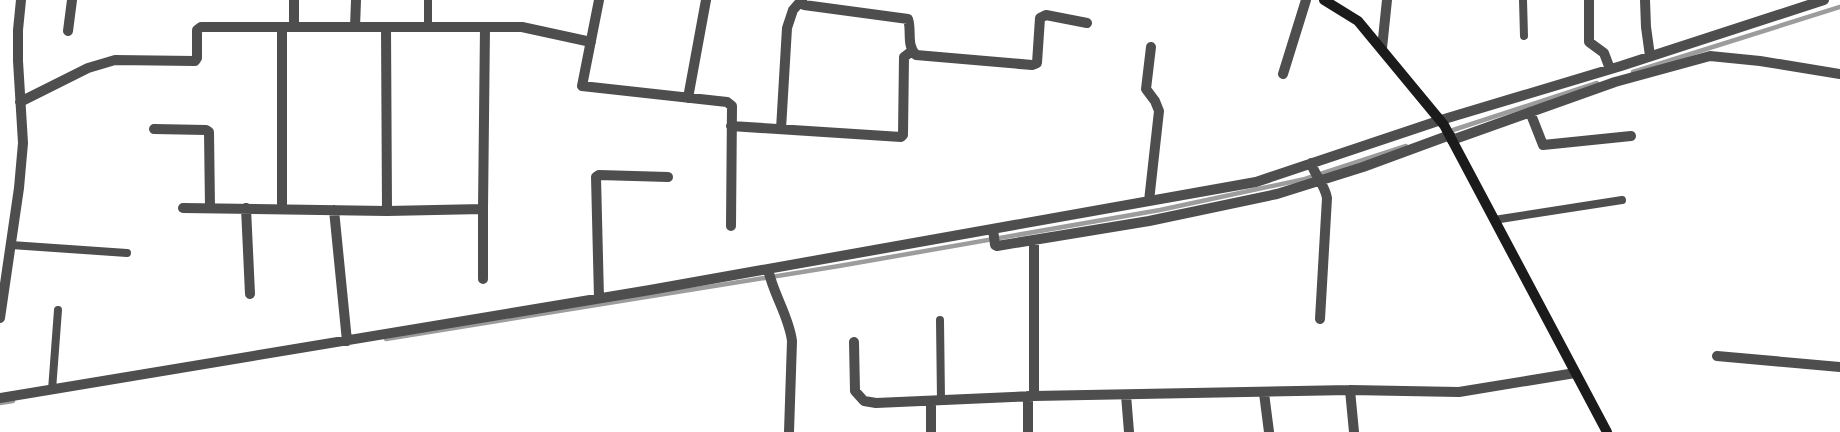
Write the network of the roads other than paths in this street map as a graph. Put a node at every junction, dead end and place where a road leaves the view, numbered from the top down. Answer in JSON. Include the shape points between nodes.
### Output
{"nodes":[{"id":1,"x":21,"y":0,"type":"edge"},
{"id":2,"x":72,"y":0,"type":"edge"},
{"id":3,"x":294,"y":0,"type":"edge"},
{"id":4,"x":356,"y":0,"type":"edge"},
{"id":5,"x":428,"y":0,"type":"edge"},
{"id":6,"x":599,"y":0,"type":"edge"},
{"id":7,"x":706,"y":0,"type":"edge"},
{"id":8,"x":801,"y":0,"type":"edge"},
{"id":9,"x":1306,"y":0,"type":"edge"},
{"id":10,"x":1324,"y":0,"type":"edge"},
{"id":11,"x":1387,"y":0,"type":"edge"},
{"id":12,"x":1523,"y":0,"type":"edge"},
{"id":13,"x":1588,"y":0,"type":"edge"},
{"id":14,"x":1645,"y":0,"type":"edge"},
{"id":15,"x":1824,"y":0,"type":"edge"},
{"id":16,"x":1088,"y":23,"type":"dead end"},
{"id":17,"x":282,"y":27,"type":"junction"},
{"id":18,"x":294,"y":27,"type":"junction"},
{"id":19,"x":355,"y":27,"type":"junction"},
{"id":20,"x":386,"y":27,"type":"junction"},
{"id":21,"x":428,"y":27,"type":"junction"},
{"id":22,"x":485,"y":27,"type":"junction"},
{"id":23,"x":68,"y":30,"type":"dead end"},
{"id":24,"x":1524,"y":36,"type":"dead end"},
{"id":25,"x":591,"y":42,"type":"junction"},
{"id":26,"x":1151,"y":47,"type":"dead end"},
{"id":27,"x":1382,"y":48,"type":"junction"},
{"id":28,"x":912,"y":50,"type":"junction"},
{"id":29,"x":1650,"y":56,"type":"junction"},
{"id":30,"x":1610,"y":69,"type":"junction"},
{"id":31,"x":1283,"y":74,"type":"dead end"},
{"id":32,"x":1840,"y":74,"type":"edge"},
{"id":33,"x":688,"y":98,"type":"junction"},
{"id":34,"x":20,"y":102,"type":"junction"},
{"id":35,"x":1530,"y":112,"type":"junction"},
{"id":36,"x":731,"y":126,"type":"junction"},
{"id":37,"x":154,"y":129,"type":"dead end"},
{"id":38,"x":781,"y":129,"type":"junction"},
{"id":39,"x":1447,"y":131,"type":"junction"},
{"id":40,"x":1631,"y":136,"type":"dead end"},
{"id":41,"x":1315,"y":172,"type":"junction"},
{"id":42,"x":668,"y":177,"type":"dead end"},
{"id":43,"x":1622,"y":200,"type":"dead end"},
{"id":44,"x":1149,"y":201,"type":"junction"},
{"id":45,"x":183,"y":208,"type":"dead end"},
{"id":46,"x":210,"y":208,"type":"junction"},
{"id":47,"x":246,"y":208,"type":"junction"},
{"id":48,"x":282,"y":209,"type":"junction"},
{"id":49,"x":483,"y":209,"type":"junction"},
{"id":50,"x":334,"y":210,"type":"junction"},
{"id":51,"x":387,"y":211,"type":"junction"},
{"id":52,"x":1494,"y":220,"type":"junction"},
{"id":53,"x":731,"y":226,"type":"dead end"},
{"id":54,"x":993,"y":231,"type":"junction"},
{"id":55,"x":1034,"y":240,"type":"junction"},
{"id":56,"x":11,"y":244,"type":"junction"},
{"id":57,"x":127,"y":253,"type":"dead end"},
{"id":58,"x":769,"y":274,"type":"junction"},
{"id":59,"x":483,"y":279,"type":"dead end"},
{"id":60,"x":250,"y":294,"type":"dead end"},
{"id":61,"x":599,"y":298,"type":"junction"},
{"id":62,"x":58,"y":310,"type":"dead end"},
{"id":63,"x":0,"y":318,"type":"edge"},
{"id":64,"x":1320,"y":319,"type":"dead end"},
{"id":65,"x":940,"y":320,"type":"dead end"},
{"id":66,"x":347,"y":341,"type":"junction"},
{"id":67,"x":854,"y":342,"type":"dead end"},
{"id":68,"x":1717,"y":356,"type":"dead end"},
{"id":69,"x":1840,"y":367,"type":"edge"},
{"id":70,"x":1575,"y":373,"type":"junction"},
{"id":71,"x":52,"y":390,"type":"junction"},
{"id":72,"x":1350,"y":390,"type":"junction"},
{"id":73,"x":1264,"y":393,"type":"junction"},
{"id":74,"x":1126,"y":395,"type":"junction"},
{"id":75,"x":1031,"y":396,"type":"junction"},
{"id":76,"x":0,"y":398,"type":"edge"},
{"id":77,"x":936,"y":400,"type":"junction"},
{"id":78,"x":789,"y":432,"type":"edge"},
{"id":79,"x":932,"y":432,"type":"edge"},
{"id":80,"x":1028,"y":432,"type":"edge"},
{"id":81,"x":1129,"y":432,"type":"edge"},
{"id":82,"x":1269,"y":432,"type":"edge"},
{"id":83,"x":1354,"y":432,"type":"edge"},
{"id":84,"x":1606,"y":432,"type":"edge"}],
"edges":[{"from":1,"to":34,"type":"street","via":[[18,30]]},
{"from":2,"to":23,"type":"street"},
{"from":3,"to":18,"type":"street"},
{"from":4,"to":19,"type":"street"},
{"from":5,"to":21,"type":"lane"},
{"from":6,"to":25,"type":"street"},
{"from":7,"to":33,"type":"street"},
{"from":8,"to":28,"type":"street","via":[[804,5],[908,19]]},
{"from":8,"to":38,"type":"street","via":[[793,10],[787,28]]},
{"from":9,"to":31,"type":"street"},
{"from":10,"to":27,"type":"street","via":[[1358,21]]},
{"from":11,"to":27,"type":"street"},
{"from":12,"to":24,"type":"lane"},
{"from":13,"to":30,"type":"street","via":[[1589,42],[1604,53]]},
{"from":14,"to":29,"type":"street"},
{"from":15,"to":29,"type":"street"},
{"from":16,"to":28,"type":"street","via":[[1040,18],[1038,63],[1035,65],[916,54]]},
{"from":17,"to":18,"type":"street"},
{"from":17,"to":34,"type":"street","via":[[201,27],[197,30],[195,61],[115,60],[88,68]]},
{"from":17,"to":48,"type":"street"},
{"from":18,"to":19,"type":"street"},
{"from":19,"to":20,"type":"street"},
{"from":20,"to":21,"type":"street"},
{"from":20,"to":51,"type":"street"},
{"from":21,"to":22,"type":"street"},
{"from":22,"to":25,"type":"street","via":[[522,27]]},
{"from":22,"to":49,"type":"street"},
{"from":25,"to":33,"type":"street","via":[[582,86]]},
{"from":26,"to":44,"type":"street","via":[[1146,89],[1159,111]]},
{"from":27,"to":39,"type":"street"},
{"from":28,"to":38,"type":"street","via":[[904,57],[901,137]]},
{"from":29,"to":30,"type":"street"},
{"from":30,"to":39,"type":"street"},
{"from":32,"to":35,"type":"street","via":[[1710,56],[1615,82]]},
{"from":33,"to":36,"type":"street","via":[[730,104]]},
{"from":34,"to":56,"type":"street","via":[[23,143]]},
{"from":35,"to":39,"type":"street"},
{"from":35,"to":40,"type":"street","via":[[1543,145]]},
{"from":36,"to":38,"type":"street"},
{"from":36,"to":53,"type":"street"},
{"from":37,"to":46,"type":"street","via":[[208,132]]},
{"from":39,"to":41,"type":"street"},
{"from":39,"to":41,"type":"street"},
{"from":39,"to":52,"type":"street"},
{"from":41,"to":44,"type":"street"},
{"from":41,"to":55,"type":"street","via":[[1277,194]]},
{"from":41,"to":64,"type":"street","via":[[1327,198]]},
{"from":42,"to":61,"type":"street","via":[[596,177]]},
{"from":43,"to":52,"type":"lane"},
{"from":44,"to":54,"type":"street"},
{"from":45,"to":46,"type":"street"},
{"from":46,"to":47,"type":"street"},
{"from":47,"to":48,"type":"street"},
{"from":47,"to":60,"type":"street"},
{"from":48,"to":50,"type":"street"},
{"from":49,"to":51,"type":"street"},
{"from":49,"to":59,"type":"street"},
{"from":50,"to":51,"type":"street"},
{"from":50,"to":66,"type":"street"},
{"from":52,"to":70,"type":"street"},
{"from":54,"to":55,"type":"street","via":[[997,246]]},
{"from":54,"to":58,"type":"street"},
{"from":55,"to":75,"type":"street"},
{"from":56,"to":57,"type":"lane"},
{"from":56,"to":63,"type":"street"},
{"from":58,"to":61,"type":"street"},
{"from":58,"to":78,"type":"street","via":[[790,327],[792,342]]},
{"from":61,"to":66,"type":"street"},
{"from":62,"to":71,"type":"lane"},
{"from":65,"to":77,"type":"lane"},
{"from":66,"to":71,"type":"street"},
{"from":67,"to":77,"type":"street","via":[[855,391],[864,401]]},
{"from":68,"to":69,"type":"street"},
{"from":70,"to":72,"type":"street","via":[[1459,392]]},
{"from":70,"to":84,"type":"street"},
{"from":71,"to":76,"type":"street"},
{"from":72,"to":73,"type":"street"},
{"from":72,"to":83,"type":"street"},
{"from":73,"to":74,"type":"street"},
{"from":73,"to":82,"type":"street"},
{"from":74,"to":75,"type":"street"},
{"from":74,"to":81,"type":"street"},
{"from":75,"to":77,"type":"street"},
{"from":75,"to":80,"type":"street"},
{"from":77,"to":79,"type":"street"}]}
